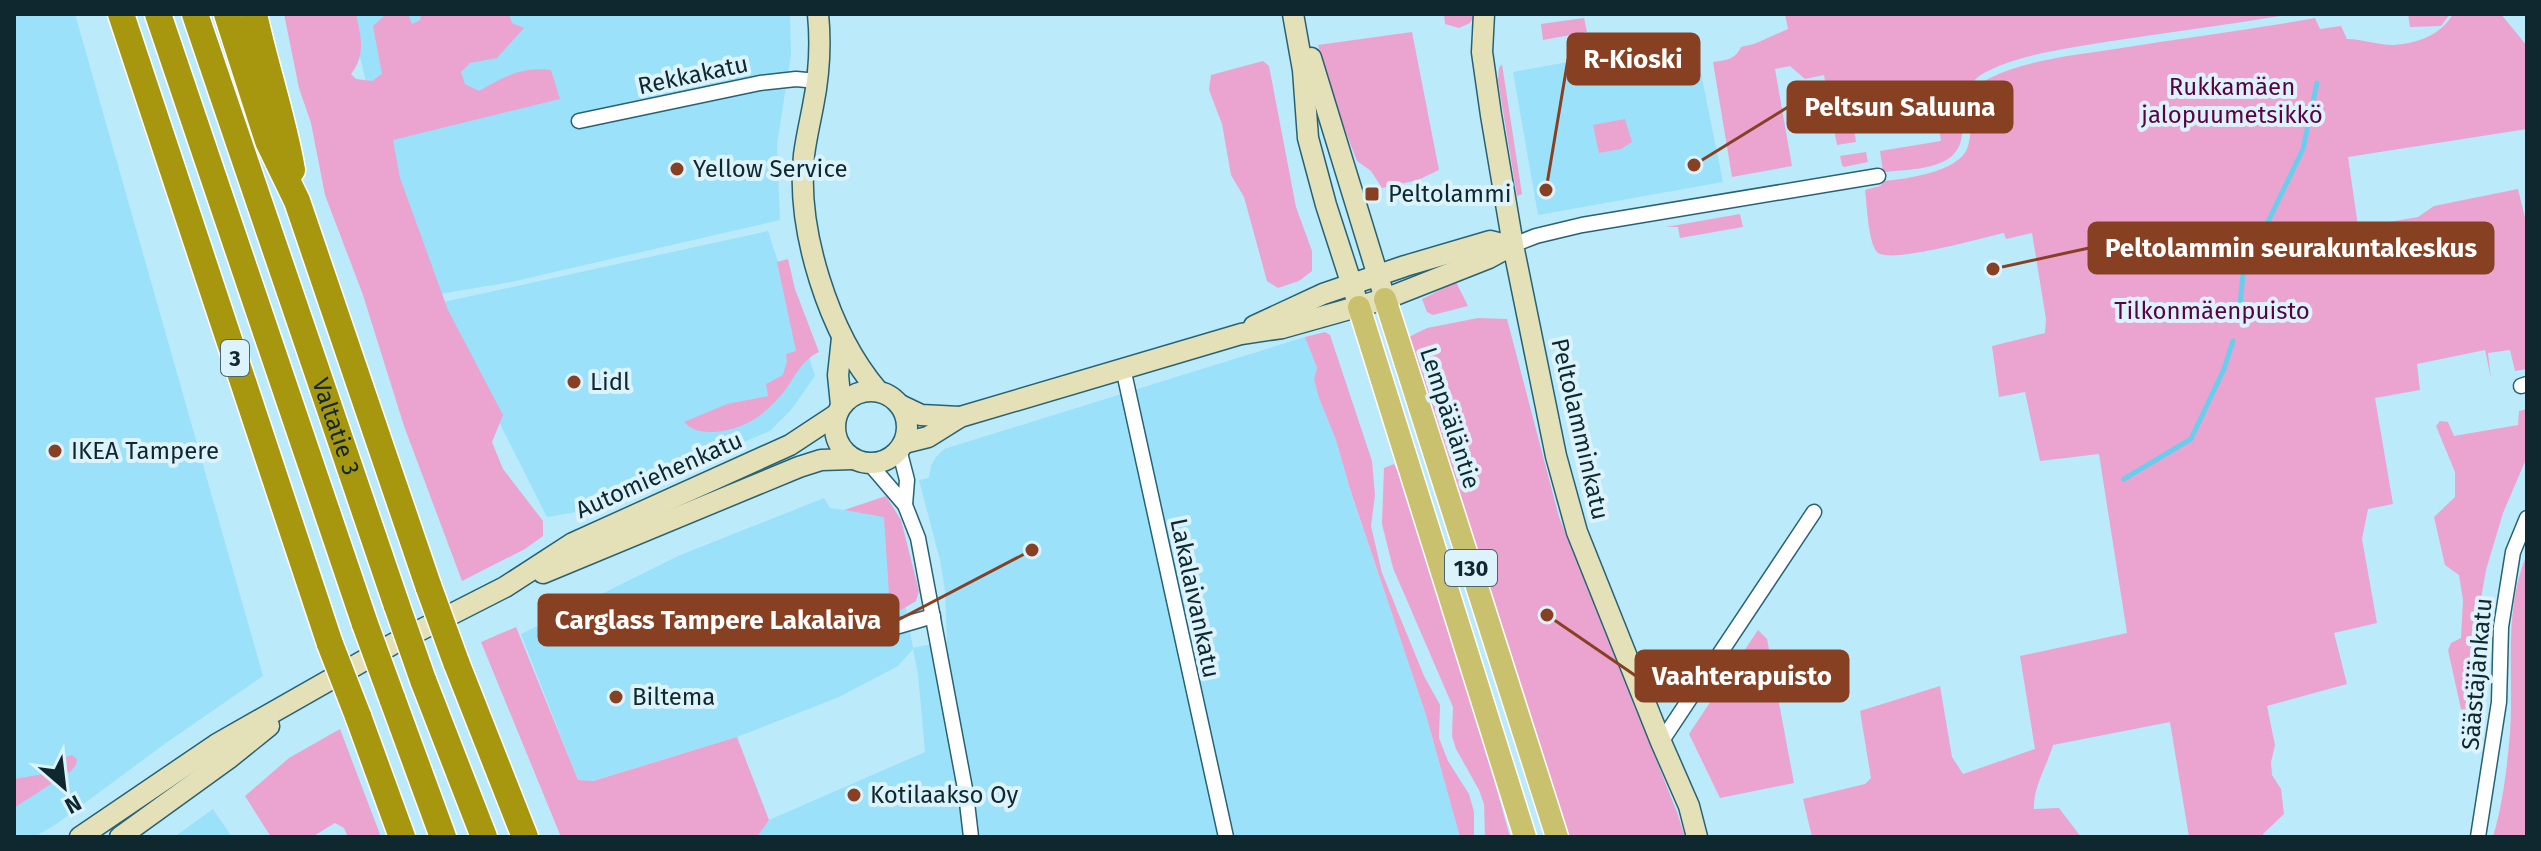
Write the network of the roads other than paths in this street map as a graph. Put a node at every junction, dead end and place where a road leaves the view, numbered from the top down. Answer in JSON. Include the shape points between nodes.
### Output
{"nodes":[{"id":1,"x":112,"y":14,"type":"edge"},
{"id":2,"x":121,"y":14,"type":"edge"},
{"id":3,"x":158,"y":14,"type":"edge"},
{"id":4,"x":195,"y":14,"type":"edge"},
{"id":5,"x":227,"y":14,"type":"edge"},
{"id":6,"x":254,"y":14,"type":"edge"},
{"id":7,"x":818,"y":14,"type":"edge"},
{"id":8,"x":1294,"y":14,"type":"edge"},
{"id":9,"x":1484,"y":14,"type":"edge"},
{"id":10,"x":139,"y":73,"type":"junction"},
{"id":11,"x":817,"y":81,"type":"junction"},
{"id":12,"x":579,"y":121,"type":"dead end"},
{"id":13,"x":1878,"y":176,"type":"dead end"},
{"id":14,"x":297,"y":201,"type":"junction"},
{"id":15,"x":1512,"y":245,"type":"junction"},
{"id":16,"x":1377,"y":275,"type":"junction"},
{"id":17,"x":1351,"y":284,"type":"junction"},
{"id":18,"x":1385,"y":299,"type":"junction"},
{"id":19,"x":1359,"y":307,"type":"junction"},
{"id":20,"x":1245,"y":333,"type":"junction"},
{"id":21,"x":842,"y":338,"type":"junction"},
{"id":22,"x":1123,"y":368,"type":"junction"},
{"id":23,"x":878,"y":391,"type":"junction"},
{"id":24,"x":900,"y":405,"type":"junction"},
{"id":25,"x":839,"y":410,"type":"junction"},
{"id":26,"x":960,"y":417,"type":"junction"},
{"id":27,"x":901,"y":446,"type":"junction"},
{"id":28,"x":861,"y":461,"type":"junction"},
{"id":29,"x":905,"y":505,"type":"junction"},
{"id":30,"x":1814,"y":512,"type":"dead end"},
{"id":31,"x":2527,"y":518,"type":"edge"},
{"id":32,"x":505,"y":587,"type":"junction"},
{"id":33,"x":933,"y":616,"type":"junction"},
{"id":34,"x":892,"y":628,"type":"dead end"},
{"id":35,"x":309,"y":692,"type":"junction"},
{"id":36,"x":1661,"y":742,"type":"junction"},
{"id":37,"x":80,"y":837,"type":"edge"},
{"id":38,"x":120,"y":837,"type":"edge"},
{"id":39,"x":402,"y":837,"type":"edge"},
{"id":40,"x":443,"y":837,"type":"edge"},
{"id":41,"x":484,"y":837,"type":"edge"},
{"id":42,"x":525,"y":837,"type":"edge"},
{"id":43,"x":971,"y":837,"type":"edge"},
{"id":44,"x":1226,"y":837,"type":"edge"},
{"id":45,"x":1525,"y":837,"type":"edge"},
{"id":46,"x":1557,"y":837,"type":"edge"},
{"id":47,"x":1697,"y":837,"type":"edge"},
{"id":48,"x":2478,"y":837,"type":"edge"}],
"edges":[{"from":1,"to":10,"type":"highway"},
{"from":2,"to":10,"type":"highway","number":"3"},
{"from":3,"to":40,"type":"highway","name":"Valtatie 3","bridge":true,"via":[[365,624]]},
{"from":4,"to":41,"type":"highway","name":"Valtatie 3","bridge":true,"via":[[397,606]]},
{"from":5,"to":14,"type":"highway","via":[[268,141]]},
{"from":6,"to":14,"type":"highway"},
{"from":7,"to":11,"type":"main road"},
{"from":8,"to":16,"type":"main road","name":"Lempääläntie","number":"130"},
{"from":8,"to":17,"type":"main road","name":"Lempääläntie","number":"130","via":[[1308,138]]},
{"from":9,"to":15,"type":"main road","name":"Peltolamminkatu","via":[[1482,52]]},
{"from":10,"to":39,"type":"highway","number":"3","bridge":true,"via":[[330,644]]},
{"from":11,"to":12,"type":"street","name":"Rekkakatu","via":[[760,83]]},
{"from":11,"to":21,"type":"main road","via":[[804,152],[805,207],[820,277]]},
{"from":13,"to":15,"type":"street","via":[[1582,225]]},
{"from":14,"to":42,"type":"highway","bridge":true,"via":[[429,588]]},
{"from":15,"to":16,"type":"main road","via":[[1490,241]]},
{"from":15,"to":18,"type":"main road"},
{"from":15,"to":36,"type":"main road","name":"Peltolamminkatu","via":[[1577,532]]},
{"from":16,"to":17,"type":"main road"},
{"from":16,"to":18,"type":"main road","name":"Lempääläntie","number":"130"},
{"from":17,"to":19,"type":"main road","name":"Lempääläntie","number":"130"},
{"from":17,"to":20,"type":"main road"},
{"from":18,"to":19,"type":"main road"},
{"from":18,"to":46,"type":"main road","name":"Lempääläntie","number":"130"},
{"from":19,"to":20,"type":"main road"},
{"from":19,"to":45,"type":"main road","name":"Lempääläntie","number":"130"},
{"from":20,"to":22,"type":"main road"},
{"from":21,"to":23,"type":"main road"},
{"from":21,"to":25,"type":"main road"},
{"from":22,"to":26,"type":"main road"},
{"from":22,"to":44,"type":"street","name":"Lakalaivankatu"},
{"from":23,"to":24,"type":"main road"},
{"from":23,"to":25,"type":"main road","via":[[858,393]]},
{"from":24,"to":26,"type":"main road","via":[[921,415]]},
{"from":24,"to":27,"type":"main road","via":[[907,426]]},
{"from":25,"to":28,"type":"main road","via":[[835,434],[845,453]]},
{"from":25,"to":32,"type":"main road","name":"Automiehenkatu","via":[[790,445],[573,543]]},
{"from":26,"to":27,"type":"main road"},
{"from":27,"to":28,"type":"main road","via":[[892,456]]},
{"from":27,"to":29,"type":"street"},
{"from":28,"to":29,"type":"street"},
{"from":28,"to":32,"type":"main road","name":"Automiehenkatu","via":[[821,460],[799,467]]},
{"from":29,"to":33,"type":"street","via":[[922,556]]},
{"from":30,"to":36,"type":"street"},
{"from":31,"to":48,"type":"street","name":"Säästäjänkatu","via":[[2513,552],[2503,612],[2499,702]]},
{"from":32,"to":35,"type":"main road","name":"Automiehenkatu"},
{"from":33,"to":34,"type":"street"},
{"from":33,"to":43,"type":"street"},
{"from":35,"to":37,"type":"main road","name":"Automiehenkatu","via":[[217,744]]},
{"from":35,"to":38,"type":"main road","name":"Automiehenkatu"},
{"from":36,"to":47,"type":"main road","name":"Peltolamminkatu"}]}
